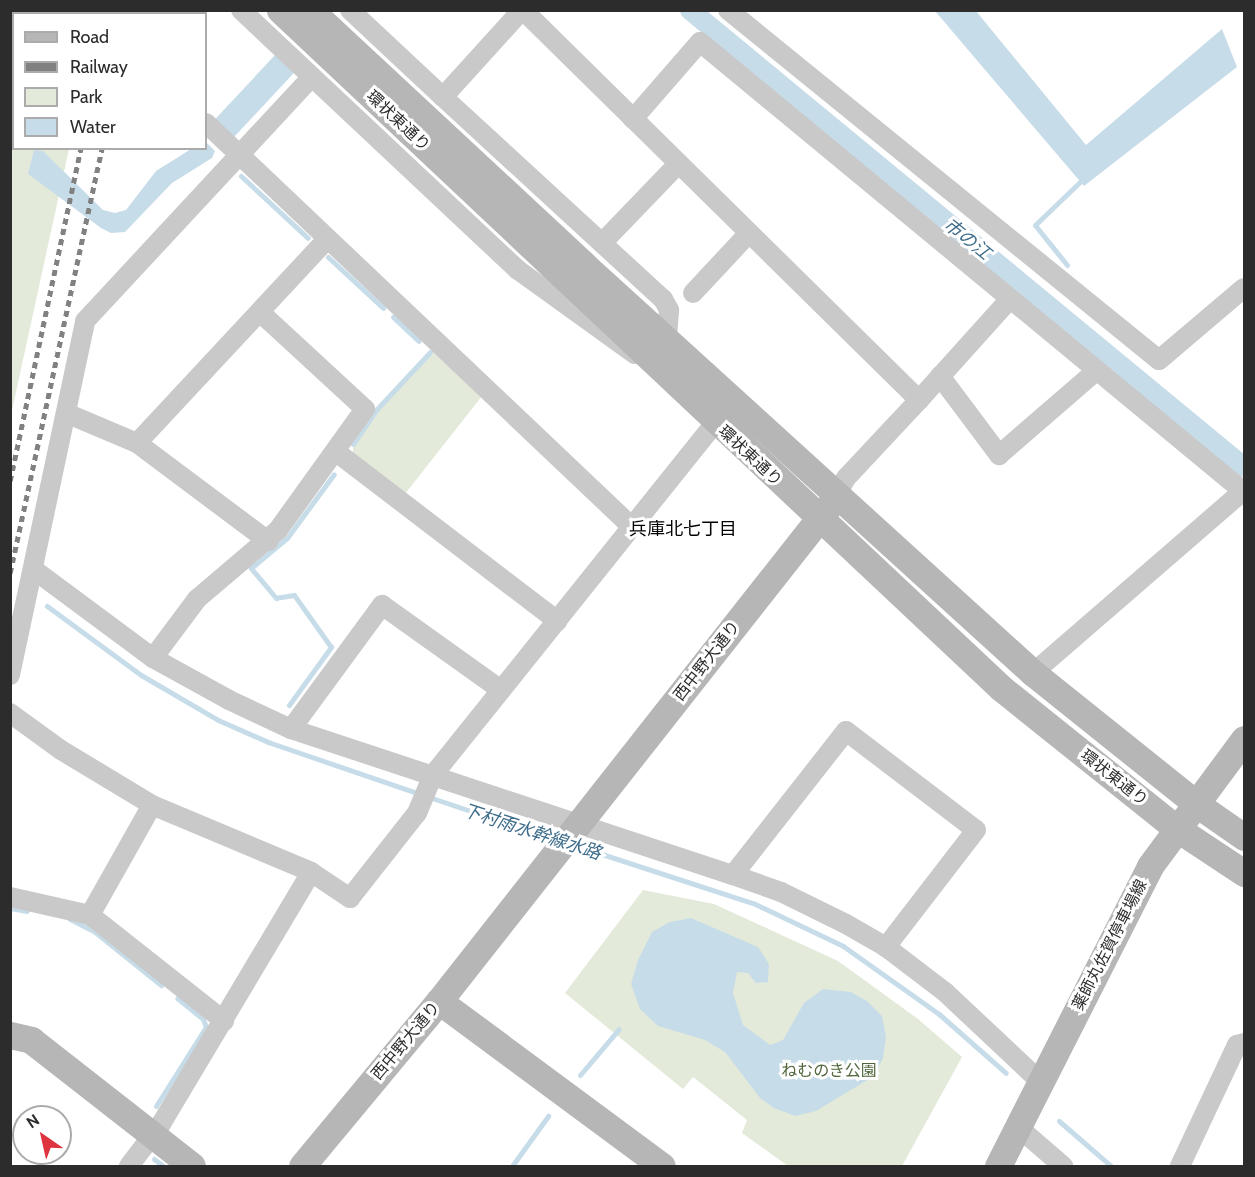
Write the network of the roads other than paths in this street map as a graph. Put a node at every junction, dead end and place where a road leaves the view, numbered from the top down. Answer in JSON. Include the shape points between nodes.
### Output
{"nodes":[{"id":1,"x":241,"y":10,"type":"edge"},
{"id":2,"x":280,"y":10,"type":"edge"},
{"id":3,"x":310,"y":10,"type":"edge"},
{"id":4,"x":350,"y":10,"type":"edge"},
{"id":5,"x":728,"y":10,"type":"edge"},
{"id":6,"x":523,"y":11,"type":"edge"},
{"id":7,"x":312,"y":78,"type":"junction"},
{"id":8,"x":443,"y":97,"type":"junction"},
{"id":9,"x":633,"y":119,"type":"junction"},
{"id":10,"x":207,"y":124,"type":"edge"},
{"id":11,"x":239,"y":156,"type":"junction"},
{"id":12,"x":678,"y":164,"type":"junction"},
{"id":13,"x":749,"y":233,"type":"junction"},
{"id":14,"x":326,"y":240,"type":"junction"},
{"id":15,"x":602,"y":243,"type":"junction"},
{"id":16,"x":576,"y":273,"type":"junction"},
{"id":17,"x":1245,"y":288,"type":"edge"},
{"id":18,"x":693,"y":293,"type":"dead end"},
{"id":19,"x":1009,"y":300,"type":"junction"},
{"id":20,"x":260,"y":312,"type":"junction"},
{"id":21,"x":667,"y":338,"type":"junction"},
{"id":22,"x":648,"y":360,"type":"junction"},
{"id":23,"x":1096,"y":371,"type":"junction"},
{"id":24,"x":940,"y":376,"type":"junction"},
{"id":25,"x":919,"y":400,"type":"junction"},
{"id":26,"x":66,"y":413,"type":"junction"},
{"id":27,"x":715,"y":423,"type":"junction"},
{"id":28,"x":137,"y":443,"type":"junction"},
{"id":29,"x":335,"y":451,"type":"junction"},
{"id":30,"x":1244,"y":490,"type":"edge"},
{"id":31,"x":836,"y":496,"type":"junction"},
{"id":32,"x":818,"y":519,"type":"junction"},
{"id":33,"x":632,"y":527,"type":"junction"},
{"id":34,"x":268,"y":541,"type":"junction"},
{"id":35,"x":33,"y":569,"type":"junction"},
{"id":36,"x":557,"y":621,"type":"junction"},
{"id":37,"x":153,"y":658,"type":"junction"},
{"id":38,"x":1033,"y":673,"type":"junction"},
{"id":39,"x":10,"y":675,"type":"edge"},
{"id":40,"x":501,"y":690,"type":"junction"},
{"id":41,"x":10,"y":712,"type":"edge"},
{"id":42,"x":291,"y":729,"type":"junction"},
{"id":43,"x":1245,"y":739,"type":"edge"},
{"id":44,"x":433,"y":775,"type":"junction"},
{"id":45,"x":1195,"y":803,"type":"junction"},
{"id":46,"x":152,"y":805,"type":"junction"},
{"id":47,"x":578,"y":825,"type":"junction"},
{"id":48,"x":1176,"y":828,"type":"junction"},
{"id":49,"x":1245,"y":837,"type":"edge"},
{"id":50,"x":311,"y":872,"type":"junction"},
{"id":51,"x":1245,"y":873,"type":"edge"},
{"id":52,"x":733,"y":875,"type":"junction"},
{"id":53,"x":10,"y":897,"type":"edge"},
{"id":54,"x":90,"y":915,"type":"junction"},
{"id":55,"x":886,"y":947,"type":"junction"},
{"id":56,"x":439,"y":1001,"type":"junction"},
{"id":57,"x":224,"y":1021,"type":"junction"},
{"id":58,"x":10,"y":1035,"type":"edge"},
{"id":59,"x":1245,"y":1043,"type":"edge"},
{"id":60,"x":1041,"y":1082,"type":"junction"},
{"id":61,"x":1020,"y":1122,"type":"junction"},
{"id":62,"x":153,"y":1137,"type":"junction"},
{"id":63,"x":129,"y":1167,"type":"edge"},
{"id":64,"x":192,"y":1167,"type":"edge"},
{"id":65,"x":302,"y":1167,"type":"edge"},
{"id":66,"x":662,"y":1167,"type":"edge"},
{"id":67,"x":998,"y":1167,"type":"edge"},
{"id":68,"x":1063,"y":1167,"type":"edge"},
{"id":69,"x":1180,"y":1167,"type":"edge"}],
"edges":[{"from":1,"to":7,"type":"street"},
{"from":2,"to":16,"type":"main road","name":"環状東通り"},
{"from":3,"to":16,"type":"main road","name":"環状東通り"},
{"from":4,"to":8,"type":"street"},
{"from":5,"to":17,"type":"street","via":[[1159,360]]},
{"from":6,"to":8,"type":"street"},
{"from":6,"to":9,"type":"street"},
{"from":7,"to":11,"type":"street"},
{"from":7,"to":22,"type":"street","via":[[518,270],[621,347]]},
{"from":8,"to":15,"type":"street"},
{"from":9,"to":12,"type":"street"},
{"from":9,"to":19,"type":"street","via":[[700,42]]},
{"from":10,"to":11,"type":"street"},
{"from":11,"to":14,"type":"street"},
{"from":11,"to":26,"type":"street","via":[[85,321]]},
{"from":12,"to":13,"type":"street"},
{"from":12,"to":15,"type":"street"},
{"from":13,"to":18,"type":"street"},
{"from":13,"to":25,"type":"street"},
{"from":14,"to":20,"type":"street"},
{"from":14,"to":33,"type":"street"},
{"from":15,"to":21,"type":"street","via":[[663,299],[669,310]]},
{"from":16,"to":21,"type":"main road","name":"環状東通り"},
{"from":16,"to":22,"type":"main road","name":"環状東通り"},
{"from":19,"to":23,"type":"street"},
{"from":19,"to":24,"type":"street"},
{"from":20,"to":28,"type":"street"},
{"from":20,"to":29,"type":"street","via":[[365,410]]},
{"from":21,"to":31,"type":"main road","name":"環状東通り"},
{"from":22,"to":27,"type":"main road","name":"環状東通り"},
{"from":23,"to":24,"type":"street","via":[[999,455]]},
{"from":23,"to":30,"type":"street"},
{"from":24,"to":25,"type":"street"},
{"from":25,"to":31,"type":"street","via":[[846,478]]},
{"from":26,"to":28,"type":"street"},
{"from":26,"to":35,"type":"street"},
{"from":27,"to":32,"type":"main road","name":"環状東通り"},
{"from":27,"to":33,"type":"street"},
{"from":28,"to":34,"type":"street"},
{"from":29,"to":34,"type":"street"},
{"from":29,"to":36,"type":"street"},
{"from":30,"to":38,"type":"street"},
{"from":31,"to":32,"type":"main road","name":"西中野大通り"},
{"from":31,"to":38,"type":"main road","name":"環状東通り"},
{"from":32,"to":47,"type":"main road","name":"西中野大通り"},
{"from":32,"to":48,"type":"main road","name":"環状東通り","via":[[1001,688]]},
{"from":33,"to":36,"type":"street"},
{"from":34,"to":37,"type":"street","via":[[197,599]]},
{"from":35,"to":37,"type":"street"},
{"from":35,"to":39,"type":"street"},
{"from":36,"to":40,"type":"street"},
{"from":37,"to":42,"type":"street"},
{"from":38,"to":45,"type":"main road","name":"環状東通り"},
{"from":40,"to":42,"type":"street","via":[[382,604]]},
{"from":40,"to":44,"type":"street"},
{"from":41,"to":46,"type":"street","via":[[61,750]]},
{"from":42,"to":44,"type":"street"},
{"from":43,"to":45,"type":"main road","name":"薬師丸佐賀停車場線"},
{"from":44,"to":47,"type":"street"},
{"from":44,"to":50,"type":"street","via":[[417,813],[350,898]]},
{"from":45,"to":48,"type":"main road","name":"薬師丸佐賀停車場線"},
{"from":45,"to":49,"type":"main road","name":"環状東通り"},
{"from":46,"to":50,"type":"street"},
{"from":46,"to":54,"type":"street"},
{"from":47,"to":52,"type":"street"},
{"from":47,"to":56,"type":"main road","name":"西中野大通り"},
{"from":48,"to":51,"type":"main road","name":"環状東通り"},
{"from":48,"to":60,"type":"main road","name":"薬師丸佐賀停車場線","via":[[1150,866]]},
{"from":50,"to":57,"type":"street"},
{"from":52,"to":55,"type":"street","via":[[781,892]]},
{"from":52,"to":55,"type":"street","via":[[846,731],[976,830]]},
{"from":53,"to":54,"type":"street"},
{"from":54,"to":57,"type":"street"},
{"from":55,"to":60,"type":"street","via":[[945,992]]},
{"from":56,"to":65,"type":"main road","name":"西中野大通り"},
{"from":56,"to":66,"type":"main road"},
{"from":57,"to":62,"type":"street"},
{"from":58,"to":62,"type":"main road","via":[[31,1040]]},
{"from":59,"to":69,"type":"street","via":[[1237,1045]]},
{"from":60,"to":61,"type":"main road","name":"薬師丸佐賀停車場線"},
{"from":61,"to":67,"type":"main road","name":"薬師丸佐賀停車場線"},
{"from":61,"to":68,"type":"street"},
{"from":62,"to":63,"type":"street"},
{"from":62,"to":64,"type":"main road"}]}
